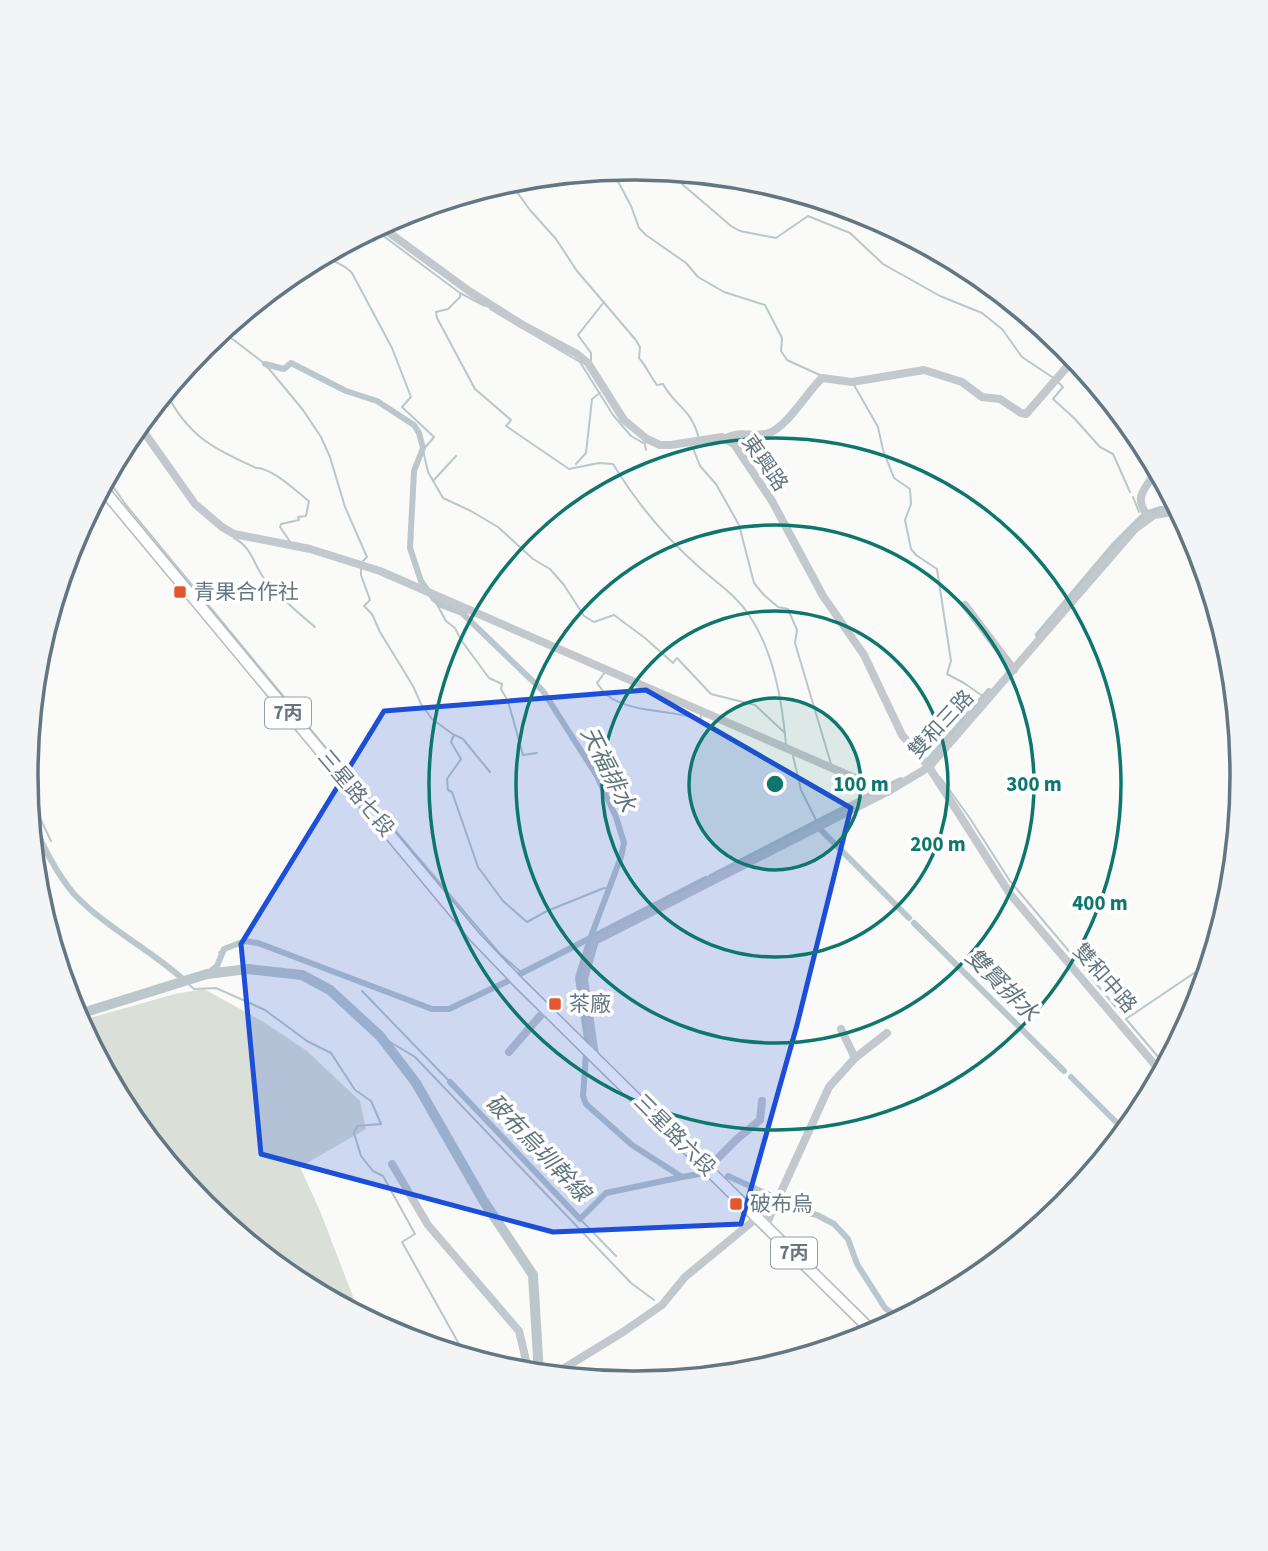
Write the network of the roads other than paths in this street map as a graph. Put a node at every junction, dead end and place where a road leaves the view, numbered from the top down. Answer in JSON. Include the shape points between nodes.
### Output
{"nodes":[{"id":1,"x":389,"y":233,"type":"edge"},
{"id":2,"x":1067,"y":367,"type":"edge"},
{"id":3,"x":146,"y":435,"type":"edge"},
{"id":4,"x":726,"y":438,"type":"junction"},
{"id":5,"x":1151,"y":480,"type":"edge"},
{"id":6,"x":109,"y":496,"type":"edge"},
{"id":7,"x":1168,"y":512,"type":"edge"},
{"id":8,"x":1147,"y":515,"type":"junction"},
{"id":9,"x":965,"y":605,"type":"dead end"},
{"id":10,"x":1011,"y":667,"type":"junction"},
{"id":11,"x":927,"y":764,"type":"junction"},
{"id":12,"x":882,"y":789,"type":"junction"},
{"id":13,"x":475,"y":937,"type":"joint"},
{"id":14,"x":546,"y":1009,"type":"junction"},
{"id":15,"x":841,"y":1029,"type":"dead end"},
{"id":16,"x":887,"y":1033,"type":"dead end"},
{"id":17,"x":588,"y":1049,"type":"junction"},
{"id":18,"x":509,"y":1052,"type":"dead end"},
{"id":19,"x":855,"y":1058,"type":"junction"},
{"id":20,"x":1155,"y":1064,"type":"edge"},
{"id":21,"x":762,"y":1101,"type":"dead end"},
{"id":22,"x":392,"y":1164,"type":"dead end"},
{"id":23,"x":711,"y":1171,"type":"junction"},
{"id":24,"x":758,"y":1217,"type":"junction"},
{"id":25,"x":766,"y":1225,"type":"junction"},
{"id":26,"x":865,"y":1324,"type":"edge"},
{"id":27,"x":526,"y":1361,"type":"edge"},
{"id":28,"x":565,"y":1367,"type":"edge"}],
"edges":[{"from":1,"to":4,"type":"street","name":"東興路","via":[[468,290],[577,354],[588,363],[624,420],[647,439],[671,445]]},
{"from":2,"to":4,"type":"street","via":[[1026,414],[1000,399],[982,397],[962,382],[924,370],[852,382],[822,378],[774,430]]},
{"from":3,"to":12,"type":"street","via":[[195,504],[233,534],[346,559],[430,592]]},
{"from":4,"to":11,"type":"street","name":"東興路","via":[[772,501],[823,596],[864,655],[902,735]]},
{"from":5,"to":8,"type":"street","via":[[1140,505]]},
{"from":6,"to":13,"type":"main road","name":"三星路七段","number":"7丙"},
{"from":7,"to":8,"type":"street"},
{"from":8,"to":10,"type":"street","name":"雙和三路"},
{"from":9,"to":10,"type":"street"},
{"from":10,"to":11,"type":"street","name":"雙和三路"},
{"from":11,"to":12,"type":"street","name":"雙和三路"},
{"from":11,"to":20,"type":"street","name":"雙和中路","via":[[1010,894]]},
{"from":12,"to":17,"type":"street","name":"雙和三路","via":[[595,941],[584,979]]},
{"from":13,"to":14,"type":"main road","name":"三星路六段","number":"7丙"},
{"from":14,"to":17,"type":"main road","name":"三星路六段","number":"7丙"},
{"from":14,"to":18,"type":"street"},
{"from":15,"to":19,"type":"street"},
{"from":16,"to":19,"type":"street"},
{"from":17,"to":23,"type":"main road","name":"三星路六段","number":"7丙"},
{"from":19,"to":25,"type":"street","via":[[829,1087]]},
{"from":21,"to":23,"type":"street","via":[[760,1120]]},
{"from":22,"to":27,"type":"street","via":[[428,1225],[519,1331]]},
{"from":23,"to":24,"type":"main road","name":"三星路六段","number":"7丙"},
{"from":24,"to":25,"type":"main road","name":"三星路六段","number":"7丙"},
{"from":24,"to":28,"type":"street","via":[[685,1277],[662,1305]]},
{"from":25,"to":26,"type":"main road","name":"三星路六段","number":"7丙"}]}
